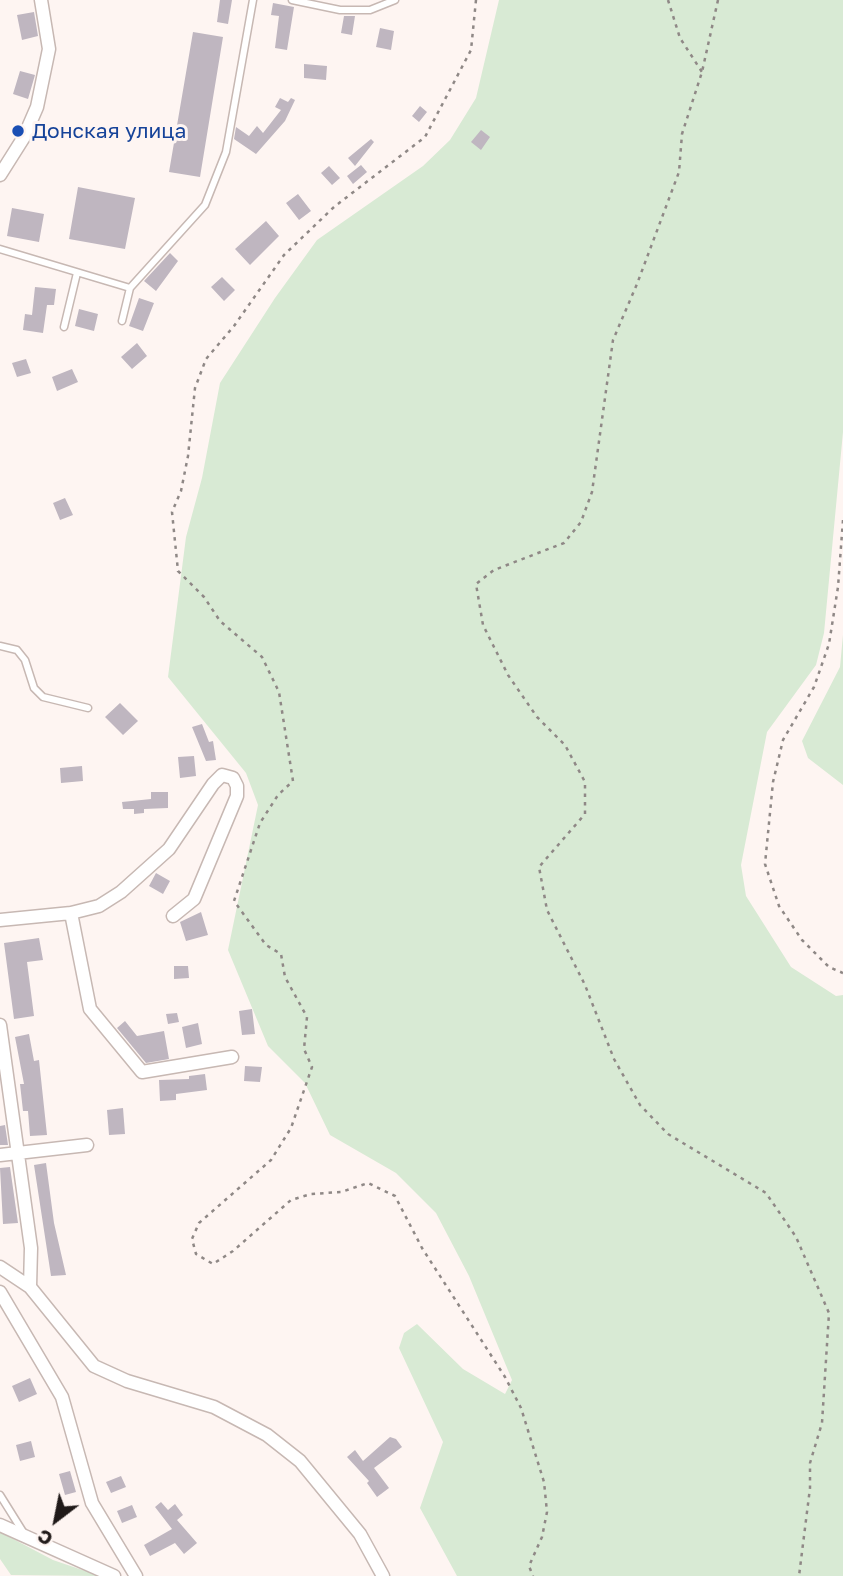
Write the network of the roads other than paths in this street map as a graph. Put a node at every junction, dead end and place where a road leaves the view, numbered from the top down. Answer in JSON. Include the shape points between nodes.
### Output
{"nodes":[{"id":1,"x":40,"y":0,"type":"edge"},
{"id":2,"x":253,"y":0,"type":"edge"},
{"id":3,"x":292,"y":0,"type":"edge"},
{"id":4,"x":343,"y":0,"type":"edge"},
{"id":5,"x":396,"y":0,"type":"edge"},
{"id":6,"x":341,"y":9,"type":"junction"},
{"id":7,"x":0,"y":175,"type":"edge"},
{"id":8,"x":0,"y":249,"type":"edge"},
{"id":9,"x":77,"y":273,"type":"junction"},
{"id":10,"x":130,"y":288,"type":"junction"},
{"id":11,"x":122,"y":321,"type":"dead end"},
{"id":12,"x":64,"y":327,"type":"dead end"},
{"id":13,"x":0,"y":646,"type":"edge"},
{"id":14,"x":88,"y":708,"type":"dead end"},
{"id":15,"x":71,"y":913,"type":"junction"},
{"id":16,"x":173,"y":916,"type":"dead end"},
{"id":17,"x":0,"y":920,"type":"edge"},
{"id":18,"x":0,"y":1025,"type":"edge"},
{"id":19,"x":232,"y":1057,"type":"dead end"},
{"id":20,"x":87,"y":1145,"type":"dead end"},
{"id":21,"x":19,"y":1152,"type":"junction"},
{"id":22,"x":0,"y":1155,"type":"edge"},
{"id":23,"x":0,"y":1267,"type":"edge"},
{"id":24,"x":30,"y":1287,"type":"junction"},
{"id":25,"x":0,"y":1292,"type":"edge"},
{"id":26,"x":0,"y":1495,"type":"edge"},
{"id":27,"x":0,"y":1525,"type":"edge"},
{"id":28,"x":28,"y":1539,"type":"junction"},
{"id":29,"x":114,"y":1576,"type":"edge"},
{"id":30,"x":136,"y":1576,"type":"edge"},
{"id":31,"x":383,"y":1576,"type":"edge"}],
"edges":[{"from":1,"to":7,"type":"street","via":[[49,49],[37,107]]},
{"from":2,"to":10,"type":"lane","via":[[226,152],[205,205]]},
{"from":3,"to":6,"type":"lane"},
{"from":4,"to":6,"type":"lane"},
{"from":5,"to":6,"type":"lane","via":[[370,10]]},
{"from":8,"to":9,"type":"lane"},
{"from":9,"to":10,"type":"lane"},
{"from":9,"to":12,"type":"lane"},
{"from":10,"to":11,"type":"lane"},
{"from":13,"to":14,"type":"lane","via":[[17,650],[34,688],[43,697]]},
{"from":15,"to":16,"type":"street","via":[[99,906],[121,892],[169,849],[213,784],[222,775],[233,778],[237,796],[194,898]]},
{"from":15,"to":17,"type":"street"},
{"from":15,"to":19,"type":"street","via":[[90,1009],[142,1072]]},
{"from":18,"to":21,"type":"street"},
{"from":20,"to":21,"type":"street"},
{"from":21,"to":22,"type":"street"},
{"from":21,"to":24,"type":"street","via":[[31,1248]]},
{"from":23,"to":24,"type":"street"},
{"from":24,"to":31,"type":"street","via":[[94,1366],[214,1407],[267,1435],[300,1461],[360,1534]]},
{"from":25,"to":30,"type":"street","via":[[62,1398],[92,1503]]},
{"from":26,"to":28,"type":"lane"},
{"from":27,"to":28,"type":"street"},
{"from":28,"to":29,"type":"street"}]}
